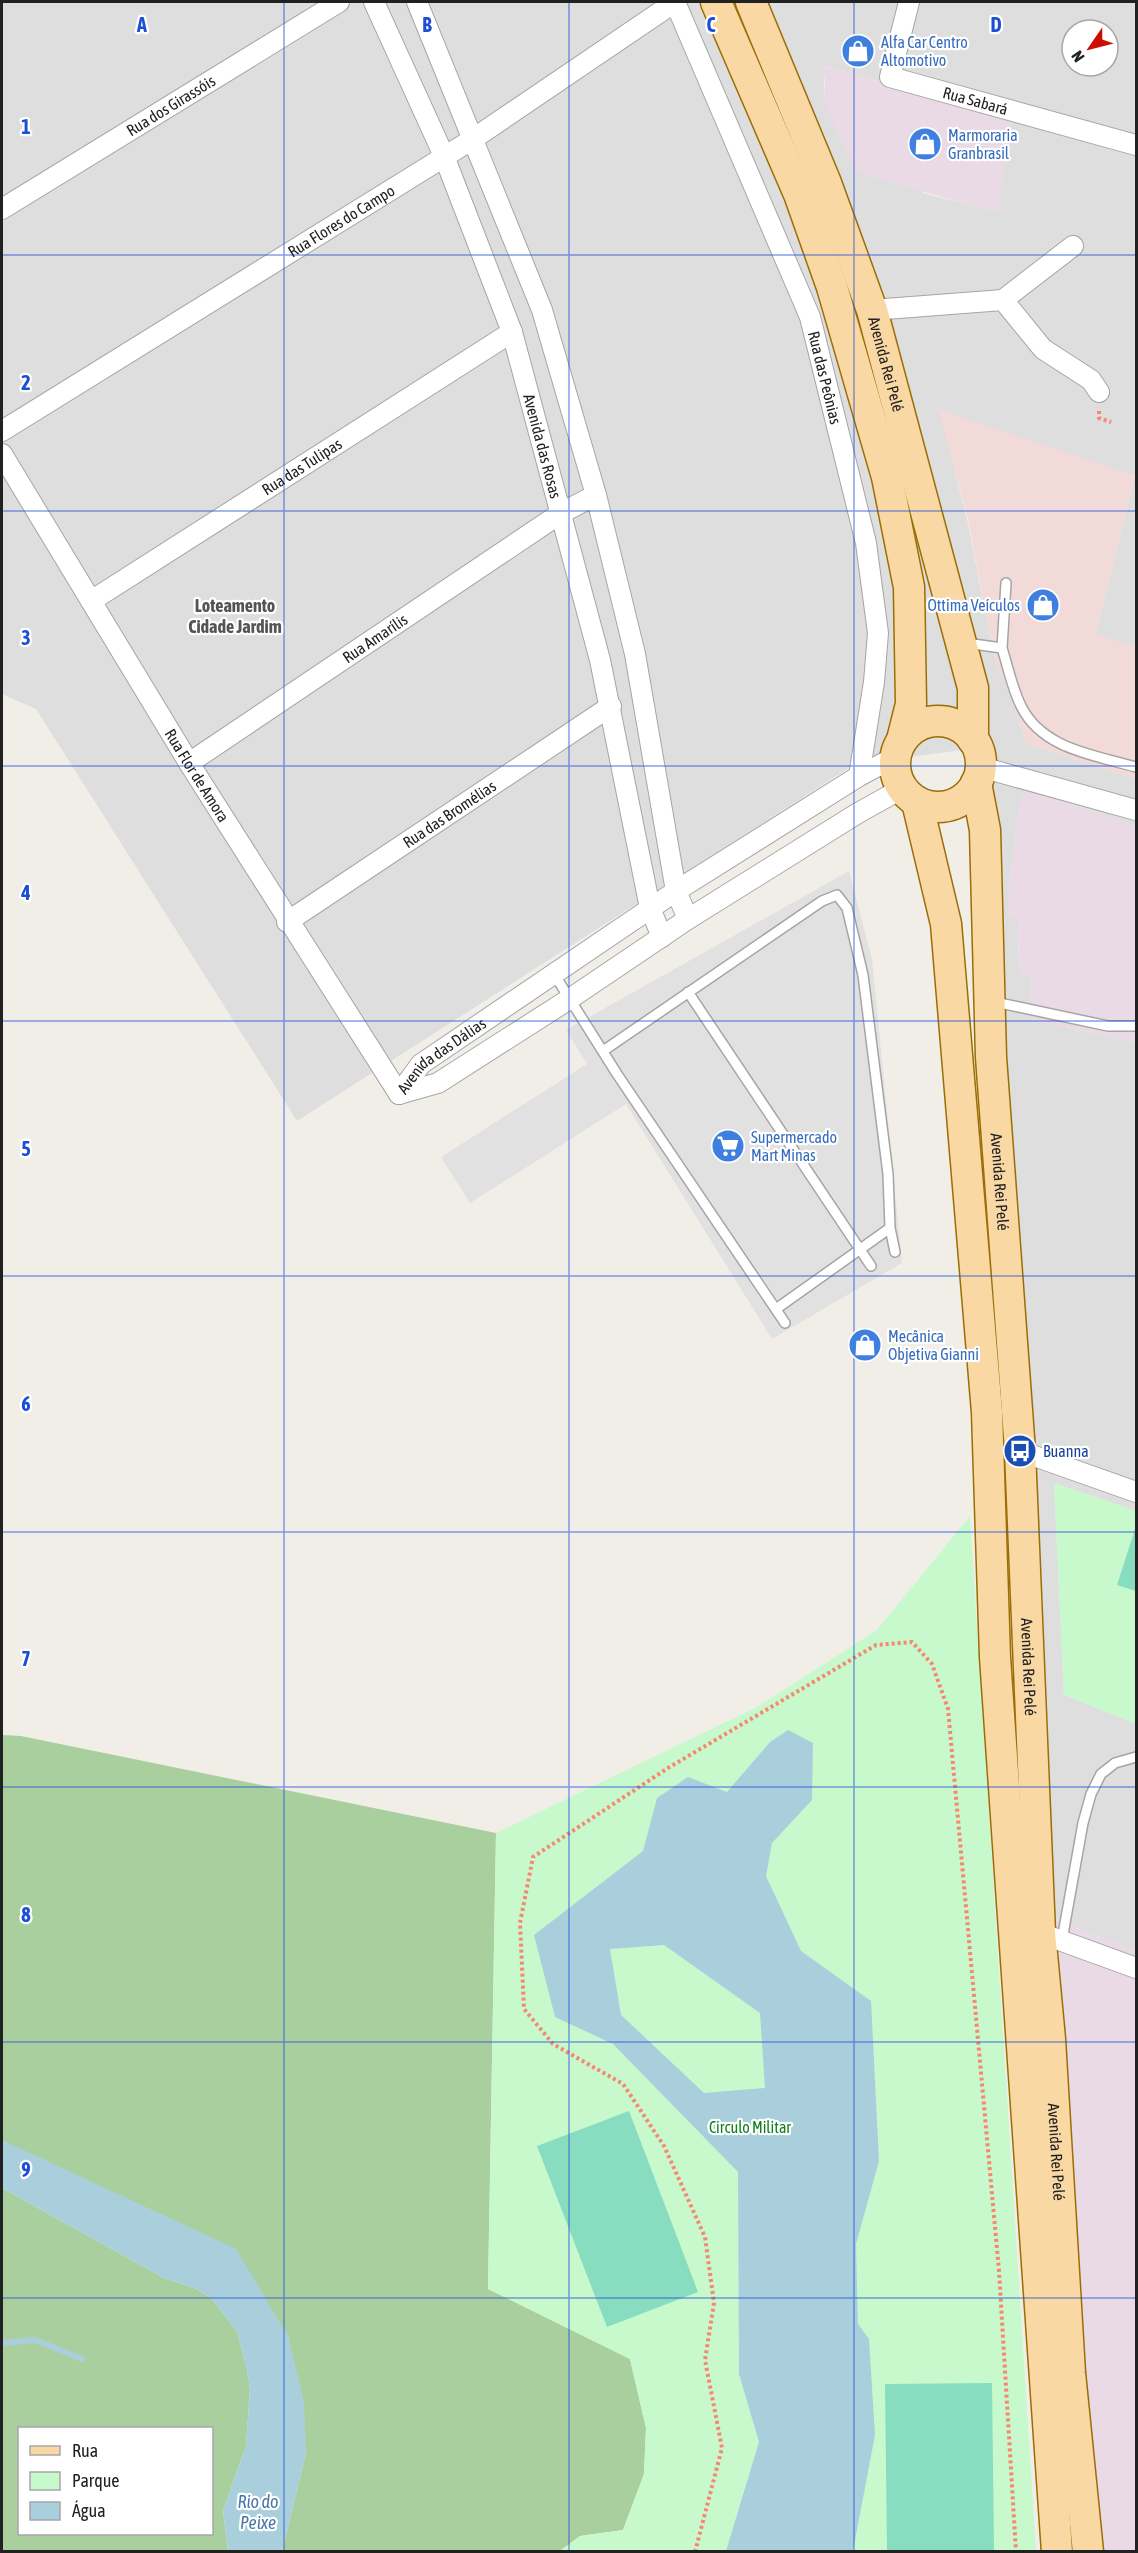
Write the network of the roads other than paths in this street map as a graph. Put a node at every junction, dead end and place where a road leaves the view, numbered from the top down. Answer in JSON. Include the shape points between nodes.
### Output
{"nodes":[{"id":1,"x":339,"y":2,"type":"edge"},
{"id":2,"x":374,"y":2,"type":"edge"},
{"id":3,"x":417,"y":2,"type":"edge"},
{"id":4,"x":675,"y":2,"type":"edge"},
{"id":5,"x":716,"y":2,"type":"edge"},
{"id":6,"x":751,"y":2,"type":"edge"},
{"id":7,"x":909,"y":2,"type":"edge"},
{"id":8,"x":473,"y":139,"type":"junction"},
{"id":9,"x":1137,"y":145,"type":"edge"},
{"id":10,"x":444,"y":156,"type":"junction"},
{"id":11,"x":2,"y":209,"type":"edge"},
{"id":12,"x":1073,"y":246,"type":"dead end"},
{"id":13,"x":1003,"y":300,"type":"junction"},
{"id":14,"x":872,"y":310,"type":"junction"},
{"id":15,"x":512,"y":332,"type":"junction"},
{"id":16,"x":1099,"y":392,"type":"dead end"},
{"id":17,"x":2,"y":431,"type":"edge"},
{"id":18,"x":2,"y":453,"type":"edge"},
{"id":19,"x":596,"y":495,"type":"junction"},
{"id":20,"x":561,"y":513,"type":"junction"},
{"id":21,"x":1006,"y":583,"type":"dead end"},
{"id":22,"x":92,"y":601,"type":"junction"},
{"id":23,"x":961,"y":642,"type":"junction"},
{"id":24,"x":1002,"y":648,"type":"junction"},
{"id":25,"x":611,"y":706,"type":"junction"},
{"id":26,"x":899,"y":749,"type":"junction"},
{"id":27,"x":189,"y":763,"type":"junction"},
{"id":28,"x":977,"y":763,"type":"junction"},
{"id":29,"x":1137,"y":767,"type":"edge"},
{"id":30,"x":858,"y":776,"type":"junction"},
{"id":31,"x":910,"y":795,"type":"junction"},
{"id":32,"x":1137,"y":810,"type":"edge"},
{"id":33,"x":676,"y":891,"type":"junction"},
{"id":34,"x":650,"y":908,"type":"junction"},
{"id":35,"x":688,"y":919,"type":"junction"},
{"id":36,"x":287,"y":922,"type":"junction"},
{"id":37,"x":662,"y":938,"type":"junction"},
{"id":38,"x":554,"y":974,"type":"junction"},
{"id":39,"x":688,"y":992,"type":"junction"},
{"id":40,"x":571,"y":999,"type":"junction"},
{"id":41,"x":989,"y":1001,"type":"junction"},
{"id":42,"x":1137,"y":1026,"type":"edge"},
{"id":43,"x":603,"y":1051,"type":"junction"},
{"id":44,"x":399,"y":1094,"type":"junction"},
{"id":45,"x":890,"y":1228,"type":"junction"},
{"id":46,"x":860,"y":1249,"type":"junction"},
{"id":47,"x":896,"y":1252,"type":"dead end"},
{"id":48,"x":871,"y":1266,"type":"dead end"},
{"id":49,"x":776,"y":1309,"type":"junction"},
{"id":50,"x":785,"y":1323,"type":"dead end"},
{"id":51,"x":1020,"y":1451,"type":"junction"},
{"id":52,"x":1137,"y":1492,"type":"edge"},
{"id":53,"x":1137,"y":1757,"type":"edge"},
{"id":54,"x":1051,"y":1937,"type":"junction"},
{"id":55,"x":1137,"y":1968,"type":"edge"},
{"id":56,"x":1057,"y":2552,"type":"edge"},
{"id":57,"x":1088,"y":2552,"type":"edge"}],
"edges":[{"from":1,"to":11,"type":"street","name":"Rua dos Girassóis"},
{"from":2,"to":10,"type":"street","name":"Avenida das Rosas"},
{"from":3,"to":8,"type":"street"},
{"from":4,"to":8,"type":"street","name":"Rua Flores do Campo"},
{"from":4,"to":30,"type":"street","name":"Rua das Peônias","via":[[810,317],[866,543],[878,633]]},
{"from":5,"to":26,"type":"main road","name":"Avenida Rei Pelé","via":[[799,194],[832,287],[887,477],[909,588],[911,704]]},
{"from":6,"to":14,"type":"main road","name":"Avenida Rei Pelé"},
{"from":7,"to":9,"type":"street","name":"Rua Sabará","via":[[890,76]]},
{"from":8,"to":10,"type":"street","name":"Rua Flores do Campo"},
{"from":8,"to":19,"type":"street","via":[[542,310]]},
{"from":10,"to":15,"type":"street","name":"Avenida das Rosas"},
{"from":10,"to":17,"type":"street","name":"Rua Flores do Campo"},
{"from":12,"to":13,"type":"street"},
{"from":13,"to":14,"type":"street"},
{"from":13,"to":16,"type":"street","via":[[1044,349],[1091,380]]},
{"from":14,"to":23,"type":"main road","name":"Avenida Rei Pelé"},
{"from":15,"to":20,"type":"street","name":"Avenida das Rosas"},
{"from":15,"to":22,"type":"street","name":"Rua das Tulipas"},
{"from":18,"to":22,"type":"street","name":"Rua Flor de Amora"},
{"from":19,"to":20,"type":"street","name":"Rua Amarílis"},
{"from":19,"to":33,"type":"street","via":[[635,654]]},
{"from":20,"to":25,"type":"street","name":"Avenida das Rosas"},
{"from":20,"to":27,"type":"street","name":"Rua Amarílis"},
{"from":21,"to":24,"type":"lane"},
{"from":22,"to":27,"type":"street","name":"Rua Flor de Amora"},
{"from":23,"to":24,"type":"lane"},
{"from":23,"to":28,"type":"main road","name":"Avenida Rei Pelé","via":[[973,688]]},
{"from":24,"to":29,"type":"lane","via":[[1020,704],[1042,735],[1062,745]]},
{"from":25,"to":34,"type":"street","name":"Avenida das Rosas"},
{"from":25,"to":36,"type":"street","name":"Rua das Bromélias"},
{"from":26,"to":28,"type":"main road","via":[[912,730],[938,721],[957,727]]},
{"from":26,"to":30,"type":"street","name":"Avenida das Dálias"},
{"from":26,"to":31,"type":"main road","via":[[896,774]]},
{"from":27,"to":36,"type":"street","name":"Rua Flor de Amora"},
{"from":28,"to":31,"type":"main road","via":[[961,801],[950,806],[927,806]]},
{"from":28,"to":32,"type":"street"},
{"from":28,"to":41,"type":"main road","name":"Avenida Rei Pelé","via":[[986,830]]},
{"from":30,"to":33,"type":"street","name":"Avenida das Dálias"},
{"from":31,"to":35,"type":"street","name":"Avenida das Dálias","via":[[858,813]]},
{"from":31,"to":56,"type":"main road","name":"Avenida Rei Pelé","via":[[946,924],[986,1401],[994,1657]]},
{"from":33,"to":34,"type":"street","name":"Avenida das Dálias"},
{"from":33,"to":35,"type":"street"},
{"from":34,"to":37,"type":"street","name":"Avenida das Rosas"},
{"from":34,"to":38,"type":"street","name":"Avenida das Dálias"},
{"from":35,"to":37,"type":"street","name":"Avenida das Dálias"},
{"from":36,"to":44,"type":"street","name":"Rua Flor de Amora"},
{"from":37,"to":40,"type":"street","name":"Avenida das Dálias"},
{"from":38,"to":40,"type":"lane"},
{"from":38,"to":44,"type":"street","name":"Avenida das Dálias","via":[[421,1064]]},
{"from":39,"to":43,"type":"lane"},
{"from":39,"to":45,"type":"lane","via":[[822,901],[837,895],[842,899],[854,929],[863,975],[888,1174]]},
{"from":39,"to":46,"type":"lane"},
{"from":40,"to":43,"type":"lane"},
{"from":40,"to":44,"type":"street","name":"Avenida das Dálias","via":[[438,1083]]},
{"from":41,"to":42,"type":"lane","via":[[1108,1026]]},
{"from":41,"to":51,"type":"main road","name":"Avenida Rei Pelé","via":[[994,1119]]},
{"from":43,"to":49,"type":"lane"},
{"from":45,"to":46,"type":"lane"},
{"from":45,"to":47,"type":"lane"},
{"from":46,"to":48,"type":"lane"},
{"from":46,"to":49,"type":"lane"},
{"from":49,"to":50,"type":"lane"},
{"from":51,"to":52,"type":"street"},
{"from":51,"to":54,"type":"main road","name":"Avenida Rei Pelé"},
{"from":53,"to":54,"type":"lane","via":[[1115,1763],[1101,1774],[1091,1794]]},
{"from":54,"to":55,"type":"street"},
{"from":54,"to":57,"type":"main road","name":"Avenida Rei Pelé","via":[[1050,2039],[1070,2373]]}]}
